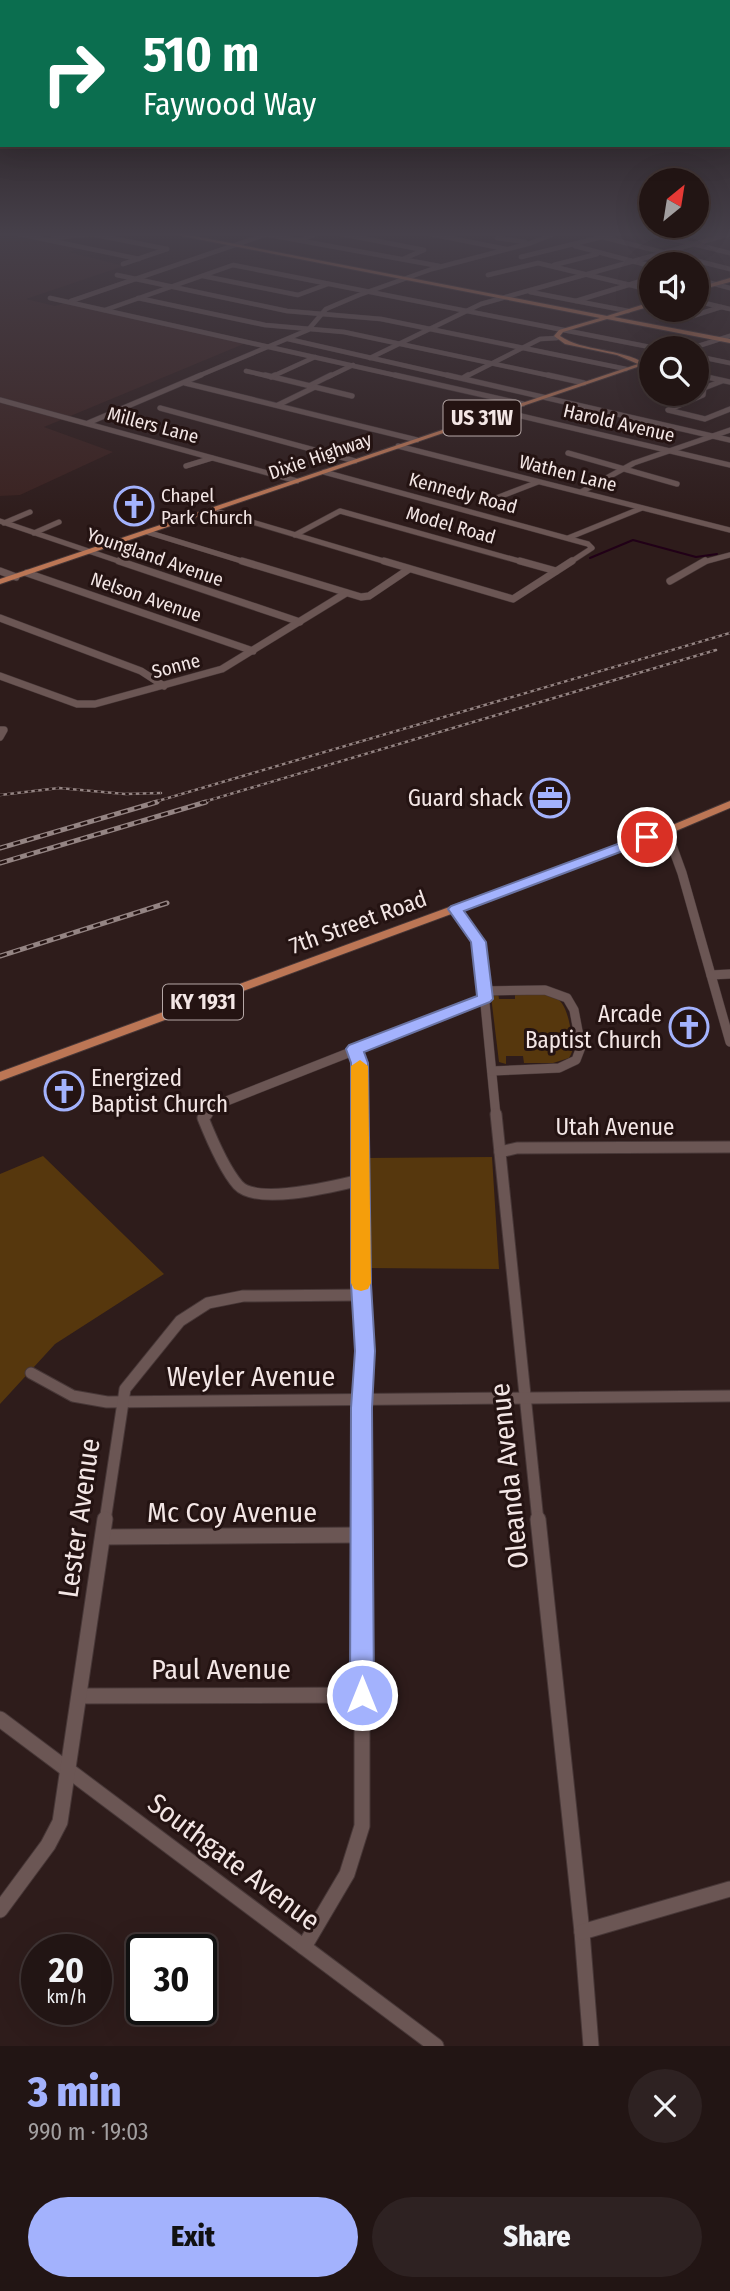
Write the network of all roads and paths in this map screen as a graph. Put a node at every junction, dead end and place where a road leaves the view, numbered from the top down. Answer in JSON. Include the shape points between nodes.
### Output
{"nodes":[{"id":1,"x":187,"y":328,"type":"edge"},
{"id":2,"x":304,"y":328,"type":"edge"},
{"id":3,"x":557,"y":328,"type":"edge"},
{"id":4,"x":570,"y":328,"type":"edge"},
{"id":5,"x":665,"y":328,"type":"edge"},
{"id":6,"x":310,"y":329,"type":"junction"},
{"id":7,"x":432,"y":329,"type":"joint"},
{"id":8,"x":565,"y":330,"type":"junction"},
{"id":9,"x":730,"y":336,"type":"edge"},
{"id":10,"x":557,"y":338,"type":"junction"},
{"id":11,"x":288,"y":339,"type":"junction"},
{"id":12,"x":720,"y":339,"type":"junction"},
{"id":13,"x":730,"y":341,"type":"edge"},
{"id":14,"x":709,"y":343,"type":"edge"},
{"id":15,"x":400,"y":344,"type":"junction"},
{"id":16,"x":639,"y":345,"type":"edge"},
{"id":17,"x":270,"y":347,"type":"junction"},
{"id":18,"x":522,"y":348,"type":"junction"},
{"id":19,"x":315,"y":357,"type":"junction"},
{"id":20,"x":371,"y":357,"type":"junction"},
{"id":21,"x":709,"y":359,"type":"edge"},
{"id":22,"x":639,"y":362,"type":"edge"},
{"id":23,"x":492,"y":363,"type":"junction"},
{"id":24,"x":730,"y":363,"type":"edge"},
{"id":25,"x":353,"y":365,"type":"junction"},
{"id":26,"x":639,"y":365,"type":"edge"},
{"id":27,"x":626,"y":369,"type":"junction"},
{"id":28,"x":246,"y":371,"type":"dead end"},
{"id":29,"x":271,"y":377,"type":"junction"},
{"id":30,"x":464,"y":378,"type":"junction"},
{"id":31,"x":709,"y":378,"type":"edge"},
{"id":32,"x":722,"y":380,"type":"junction"},
{"id":33,"x":730,"y":382,"type":"edge"},
{"id":34,"x":185,"y":383,"type":"junction"},
{"id":35,"x":584,"y":383,"type":"junction"},
{"id":36,"x":309,"y":386,"type":"junction"},
{"id":37,"x":446,"y":386,"type":"junction"},
{"id":38,"x":316,"y":387,"type":"junction"},
{"id":39,"x":352,"y":396,"type":"dead end"},
{"id":40,"x":543,"y":397,"type":"junction"},
{"id":41,"x":0,"y":400,"type":"edge"},
{"id":42,"x":523,"y":404,"type":"junction"},
{"id":43,"x":278,"y":405,"type":"junction"},
{"id":44,"x":160,"y":408,"type":"dead end"},
{"id":45,"x":730,"y":408,"type":"edge"},
{"id":46,"x":500,"y":411,"type":"junction"},
{"id":47,"x":88,"y":424,"type":"junction"},
{"id":48,"x":730,"y":430,"type":"edge"},
{"id":49,"x":712,"y":436,"type":"junction"},
{"id":50,"x":417,"y":440,"type":"junction"},
{"id":51,"x":730,"y":440,"type":"edge"},
{"id":52,"x":398,"y":446,"type":"junction"},
{"id":53,"x":670,"y":451,"type":"junction"},
{"id":54,"x":568,"y":453,"type":"dead end"},
{"id":55,"x":212,"y":457,"type":"junction"},
{"id":56,"x":355,"y":461,"type":"junction"},
{"id":57,"x":730,"y":465,"type":"edge"},
{"id":58,"x":186,"y":466,"type":"dead end"},
{"id":59,"x":624,"y":469,"type":"junction"},
{"id":60,"x":324,"y":472,"type":"junction"},
{"id":61,"x":297,"y":481,"type":"junction"},
{"id":62,"x":538,"y":482,"type":"junction"},
{"id":63,"x":677,"y":484,"type":"dead end"},
{"id":64,"x":581,"y":492,"type":"junction"},
{"id":65,"x":491,"y":500,"type":"dead end"},
{"id":66,"x":642,"y":508,"type":"junction"},
{"id":67,"x":212,"y":510,"type":"junction"},
{"id":68,"x":30,"y":512,"type":"dead end"},
{"id":69,"x":1,"y":522,"type":"edge"},
{"id":70,"x":59,"y":522,"type":"dead end"},
{"id":71,"x":730,"y":530,"type":"edge"},
{"id":72,"x":147,"y":532,"type":"junction"},
{"id":73,"x":34,"y":533,"type":"junction"},
{"id":74,"x":295,"y":535,"type":"junction"},
{"id":75,"x":568,"y":538,"type":"junction"},
{"id":76,"x":88,"y":551,"type":"junction"},
{"id":77,"x":730,"y":555,"type":"edge"},
{"id":78,"x":409,"y":569,"type":"junction"},
{"id":79,"x":0,"y":571,"type":"edge"},
{"id":80,"x":556,"y":571,"type":"junction"},
{"id":81,"x":27,"y":573,"type":"junction"},
{"id":82,"x":16,"y":577,"type":"junction"},
{"id":83,"x":0,"y":582,"type":"edge"},
{"id":84,"x":670,"y":582,"type":"dead end"},
{"id":85,"x":346,"y":593,"type":"junction"},
{"id":86,"x":0,"y":618,"type":"edge"},
{"id":87,"x":300,"y":622,"type":"junction"},
{"id":88,"x":253,"y":651,"type":"junction"},
{"id":89,"x":0,"y":676,"type":"edge"},
{"id":90,"x":164,"y":686,"type":"junction"},
{"id":91,"x":0,"y":730,"type":"edge"},
{"id":92,"x":0,"y":737,"type":"edge"},
{"id":93,"x":730,"y":804,"type":"edge"},
{"id":94,"x":661,"y":831,"type":"junction"},
{"id":95,"x":456,"y":909,"type":"junction"},
{"id":96,"x":730,"y":974,"type":"edge"},
{"id":97,"x":711,"y":975,"type":"junction"},
{"id":98,"x":484,"y":995,"type":"junction"},
{"id":99,"x":730,"y":1042,"type":"edge"},
{"id":100,"x":355,"y":1049,"type":"junction"},
{"id":101,"x":492,"y":1071,"type":"junction"},
{"id":102,"x":0,"y":1077,"type":"edge"},
{"id":103,"x":730,"y":1147,"type":"edge"},
{"id":104,"x":500,"y":1152,"type":"junction"},
{"id":105,"x":360,"y":1180,"type":"junction"},
{"id":106,"x":362,"y":1295,"type":"junction"},
{"id":107,"x":31,"y":1373,"type":"dead end"},
{"id":108,"x":730,"y":1396,"type":"edge"},
{"id":109,"x":526,"y":1399,"type":"junction"},
{"id":110,"x":363,"y":1400,"type":"junction"},
{"id":111,"x":121,"y":1402,"type":"junction"},
{"id":112,"x":361,"y":1535,"type":"junction"},
{"id":113,"x":103,"y":1537,"type":"junction"},
{"id":114,"x":362,"y":1695,"type":"junction"},
{"id":115,"x":80,"y":1696,"type":"junction"},
{"id":116,"x":0,"y":1720,"type":"edge"},
{"id":117,"x":68,"y":1769,"type":"junction"},
{"id":118,"x":730,"y":1889,"type":"edge"},
{"id":119,"x":0,"y":1910,"type":"edge"},
{"id":120,"x":582,"y":1932,"type":"junction"},
{"id":121,"x":304,"y":1947,"type":"junction"},
{"id":122,"x":436,"y":2046,"type":"edge"},
{"id":123,"x":591,"y":2046,"type":"edge"}],
"edges":[{"from":1,"to":17,"type":"street"},
{"from":2,"to":6,"type":"street"},
{"from":3,"to":8,"type":"street"},
{"from":4,"to":8,"type":"main road"},
{"from":5,"to":12,"type":"main road"},
{"from":6,"to":11,"type":"street"},
{"from":6,"to":15,"type":"street"},
{"from":7,"to":15,"type":"street"},
{"from":7,"to":18,"type":"street"},
{"from":8,"to":10,"type":"main road"},
{"from":8,"to":16,"type":"street"},
{"from":9,"to":12,"type":"street"},
{"from":10,"to":18,"type":"street","via":[[542,338]]},
{"from":10,"to":22,"type":"main road"},
{"from":11,"to":17,"type":"street"},
{"from":11,"to":20,"type":"street"},
{"from":12,"to":13,"type":"main road"},
{"from":12,"to":14,"type":"street"},
{"from":15,"to":20,"type":"street"},
{"from":15,"to":23,"type":"street"},
{"from":17,"to":19,"type":"street"},
{"from":17,"to":34,"type":"street"},
{"from":18,"to":23,"type":"street"},
{"from":18,"to":27,"type":"street"},
{"from":19,"to":25,"type":"street"},
{"from":19,"to":29,"type":"street"},
{"from":20,"to":25,"type":"street"},
{"from":20,"to":30,"type":"street"},
{"from":21,"to":24,"type":"street"},
{"from":23,"to":30,"type":"street"},
{"from":23,"to":35,"type":"street"},
{"from":25,"to":36,"type":"street"},
{"from":25,"to":37,"type":"street"},
{"from":26,"to":27,"type":"main road","name":"Dixie Highway","number":"US 31W"},
{"from":27,"to":35,"type":"main road","name":"Dixie Highway","number":"US 31W"},
{"from":28,"to":29,"type":"street"},
{"from":29,"to":36,"type":"street"},
{"from":30,"to":37,"type":"street"},
{"from":30,"to":40,"type":"street"},
{"from":31,"to":32,"type":"street"},
{"from":32,"to":33,"type":"street"},
{"from":32,"to":45,"type":"street","via":[[704,388],[704,395],[668,410],[705,419]]},
{"from":34,"to":43,"type":"street"},
{"from":34,"to":47,"type":"street"},
{"from":35,"to":40,"type":"main road","name":"Dixie Highway","number":"US 31W"},
{"from":36,"to":38,"type":"street"},
{"from":37,"to":42,"type":"street"},
{"from":38,"to":39,"type":"street"},
{"from":38,"to":43,"type":"street"},
{"from":40,"to":42,"type":"main road","name":"Dixie Highway","number":"US 31W"},
{"from":40,"to":49,"type":"street"},
{"from":41,"to":47,"type":"street","name":"Millers Lane"},
{"from":42,"to":46,"type":"main road","name":"Dixie Highway","number":"US 31W"},
{"from":43,"to":50,"type":"street"},
{"from":44,"to":56,"type":"street"},
{"from":46,"to":50,"type":"main road","name":"Dixie Highway","number":"US 31W"},
{"from":46,"to":53,"type":"street","name":"Harold Avenue"},
{"from":47,"to":55,"type":"street","name":"Millers Lane"},
{"from":48,"to":49,"type":"street"},
{"from":49,"to":51,"type":"street"},
{"from":49,"to":53,"type":"street"},
{"from":50,"to":52,"type":"main road","name":"Dixie Highway","number":"US 31W"},
{"from":52,"to":56,"type":"main road","name":"Dixie Highway","number":"US 31W"},
{"from":52,"to":62,"type":"street","name":"Wathen Lane"},
{"from":53,"to":57,"type":"street","name":"Harold Avenue"},
{"from":53,"to":59,"type":"street"},
{"from":54,"to":59,"type":"street"},
{"from":55,"to":58,"type":"street"},
{"from":55,"to":61,"type":"street","name":"Millers Lane"},
{"from":56,"to":60,"type":"main road","name":"Dixie Highway","number":"US 31W"},
{"from":59,"to":63,"type":"street"},
{"from":59,"to":64,"type":"street"},
{"from":60,"to":61,"type":"main road","name":"Dixie Highway","number":"US 31W"},
{"from":60,"to":75,"type":"street","name":"Kennedy Road"},
{"from":61,"to":67,"type":"main road","name":"Dixie Highway","number":"US 31W"},
{"from":62,"to":64,"type":"street","name":"Wathen Lane"},
{"from":62,"to":65,"type":"street"},
{"from":64,"to":66,"type":"street","name":"Wathen Lane"},
{"from":66,"to":71,"type":"street","name":"Wathen Lane"},
{"from":66,"to":75,"type":"street"},
{"from":67,"to":72,"type":"main road","name":"Dixie Highway","number":"US 31W"},
{"from":67,"to":74,"type":"street"},
{"from":68,"to":69,"type":"street"},
{"from":69,"to":73,"type":"street","name":"Youngland Avenue"},
{"from":70,"to":73,"type":"street"},
{"from":72,"to":76,"type":"main road","name":"Dixie Highway","number":"US 31W"},
{"from":72,"to":85,"type":"street"},
{"from":73,"to":76,"type":"street","name":"Youngland Avenue"},
{"from":74,"to":78,"type":"street"},
{"from":74,"to":80,"type":"street","name":"Model Road","via":[[337,511]]},
{"from":75,"to":80,"type":"street","name":"Kennedy Road","via":[[592,547]]},
{"from":76,"to":81,"type":"main road","name":"Dixie Highway","number":"US 31W"},
{"from":76,"to":87,"type":"street","name":"Youngland Avenue"},
{"from":77,"to":84,"type":"street","via":[[696,562]]},
{"from":78,"to":80,"type":"street","via":[[513,599]]},
{"from":78,"to":85,"type":"street","via":[[367,596]]},
{"from":79,"to":82,"type":"street"},
{"from":81,"to":82,"type":"main road","name":"Dixie Highway","number":"US 31W"},
{"from":81,"to":88,"type":"street","name":"Nelson Avenue"},
{"from":82,"to":83,"type":"main road","name":"Dixie Highway","number":"US 31W"},
{"from":85,"to":87,"type":"street","name":"Sonne"},
{"from":86,"to":90,"type":"street","via":[[141,670]]},
{"from":87,"to":88,"type":"street","name":"Sonne"},
{"from":88,"to":90,"type":"street","name":"Sonne","via":[[214,672]]},
{"from":89,"to":90,"type":"street","name":"Sonne","via":[[86,705]]},
{"from":91,"to":92,"type":"street","via":[[4,730]]},
{"from":93,"to":94,"type":"main road","name":"7th Street Road","number":"KY 1931"},
{"from":94,"to":95,"type":"main road","name":"7th Street Road","number":"KY 1931"},
{"from":94,"to":97,"type":"street","via":[[670,840]]},
{"from":95,"to":98,"type":"street","name":"Oleanda Avenue","via":[[479,942]]},
{"from":95,"to":102,"type":"main road","name":"7th Street Road","number":"KY 1931"},
{"from":96,"to":97,"type":"street"},
{"from":97,"to":99,"type":"street"},
{"from":98,"to":100,"type":"street"},
{"from":98,"to":101,"type":"street","name":"Oleanda Avenue"},
{"from":98,"to":101,"type":"street","via":[[545,989],[560,994],[572,1005],[580,1047],[576,1060],[564,1067]]},
{"from":100,"to":105,"type":"street","via":[[360,1063]]},
{"from":100,"to":105,"type":"street","via":[[214,1106],[204,1122],[246,1192],[302,1190]]},
{"from":101,"to":104,"type":"street","name":"Oleanda Avenue"},
{"from":103,"to":104,"type":"street","name":"Utah Avenue","via":[[517,1148]]},
{"from":104,"to":109,"type":"street","name":"Oleanda Avenue"},
{"from":105,"to":106,"type":"street"},
{"from":106,"to":110,"type":"street"},
{"from":106,"to":111,"type":"street","name":"Lester Avenue","via":[[243,1296],[208,1303],[180,1321],[128,1384]]},
{"from":107,"to":111,"type":"street","name":"Weyler Avenue","via":[[73,1396]]},
{"from":108,"to":109,"type":"street","name":"Weyler Avenue"},
{"from":109,"to":110,"type":"street","name":"Weyler Avenue"},
{"from":109,"to":120,"type":"street","name":"Oleanda Avenue"},
{"from":110,"to":111,"type":"street","name":"Weyler Avenue"},
{"from":110,"to":112,"type":"street"},
{"from":111,"to":113,"type":"street","name":"Lester Avenue"},
{"from":112,"to":113,"type":"street","name":"Mc Coy Avenue"},
{"from":112,"to":114,"type":"street"},
{"from":113,"to":115,"type":"street","name":"Lester Avenue"},
{"from":114,"to":115,"type":"street","name":"Paul Avenue"},
{"from":114,"to":121,"type":"street","via":[[360,1843]]},
{"from":115,"to":117,"type":"street","name":"Lester Avenue"},
{"from":116,"to":117,"type":"street","name":"Southgate Avenue"},
{"from":117,"to":119,"type":"street","name":"Lester Avenue","via":[[56,1832]]},
{"from":117,"to":121,"type":"street","name":"Southgate Avenue"},
{"from":118,"to":120,"type":"street"},
{"from":120,"to":123,"type":"street","name":"Oleanda Avenue"},
{"from":121,"to":122,"type":"street","name":"Southgate Avenue"}]}
